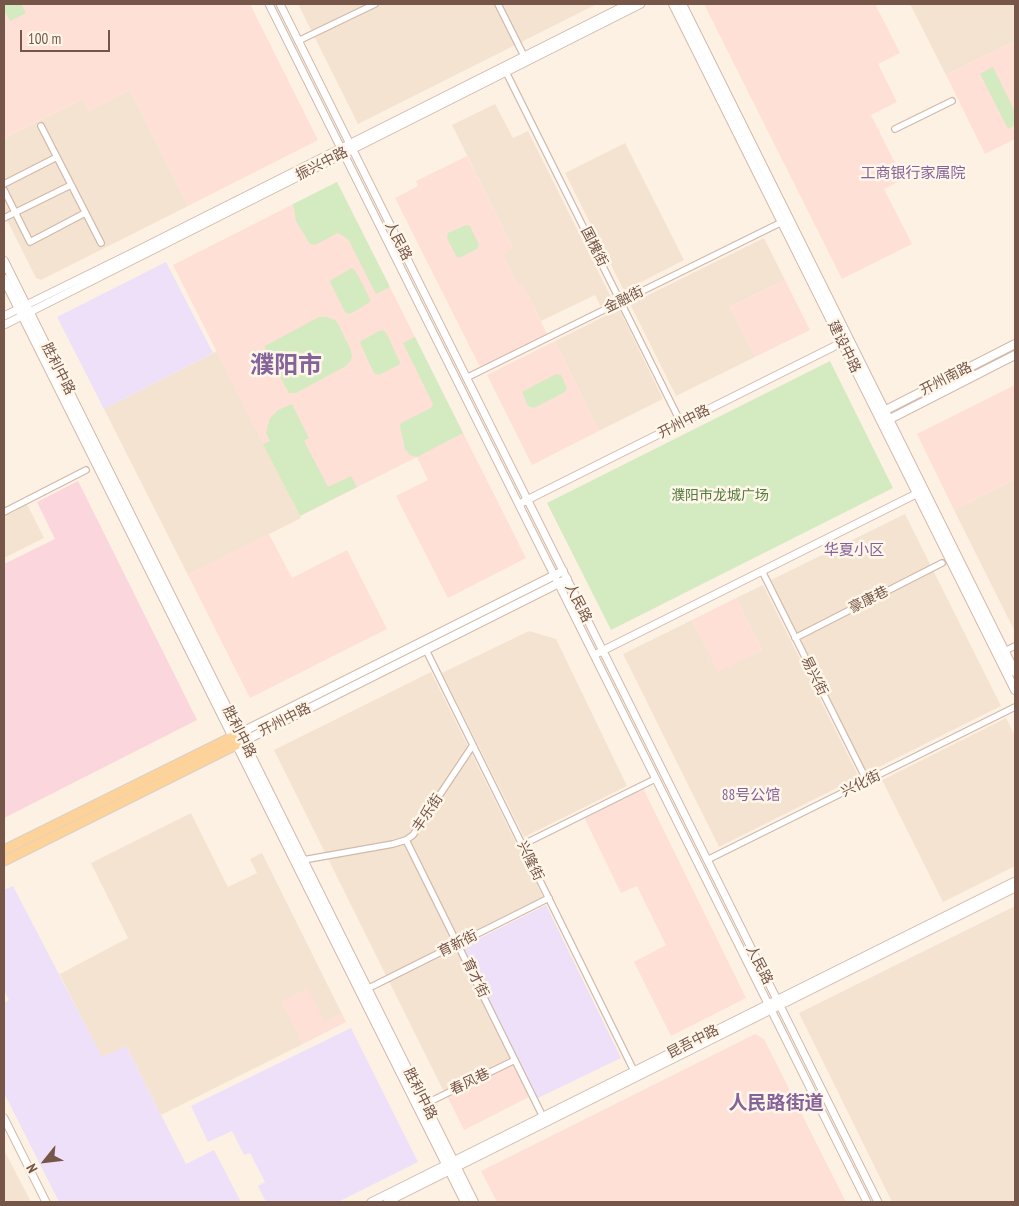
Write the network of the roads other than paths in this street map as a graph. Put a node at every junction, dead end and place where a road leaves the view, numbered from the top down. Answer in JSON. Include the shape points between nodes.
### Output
{"nodes":[{"id":1,"x":269,"y":4,"type":"edge"},
{"id":2,"x":280,"y":4,"type":"edge"},
{"id":3,"x":375,"y":4,"type":"edge"},
{"id":4,"x":498,"y":4,"type":"edge"},
{"id":5,"x":628,"y":4,"type":"edge"},
{"id":6,"x":641,"y":4,"type":"edge"},
{"id":7,"x":673,"y":4,"type":"edge"},
{"id":8,"x":682,"y":4,"type":"edge"},
{"id":9,"x":298,"y":41,"type":"junction"},
{"id":10,"x":524,"y":56,"type":"junction"},
{"id":11,"x":506,"y":72,"type":"junction"},
{"id":12,"x":952,"y":101,"type":"dead end"},
{"id":13,"x":41,"y":126,"type":"dead end"},
{"id":14,"x":895,"y":129,"type":"dead end"},
{"id":15,"x":350,"y":146,"type":"junction"},
{"id":16,"x":342,"y":150,"type":"junction"},
{"id":17,"x":57,"y":157,"type":"junction"},
{"id":18,"x":4,"y":184,"type":"edge"},
{"id":19,"x":71,"y":184,"type":"junction"},
{"id":20,"x":4,"y":190,"type":"edge"},
{"id":21,"x":15,"y":212,"type":"junction"},
{"id":22,"x":85,"y":213,"type":"junction"},
{"id":23,"x":4,"y":218,"type":"edge"},
{"id":24,"x":782,"y":222,"type":"junction"},
{"id":25,"x":100,"y":243,"type":"dead end"},
{"id":26,"x":4,"y":262,"type":"edge"},
{"id":27,"x":4,"y":279,"type":"edge"},
{"id":28,"x":621,"y":302,"type":"junction"},
{"id":29,"x":24,"y":310,"type":"junction"},
{"id":30,"x":4,"y":316,"type":"edge"},
{"id":31,"x":4,"y":325,"type":"edge"},
{"id":32,"x":846,"y":341,"type":"junction"},
{"id":33,"x":1015,"y":344,"type":"edge"},
{"id":34,"x":1015,"y":355,"type":"edge"},
{"id":35,"x":466,"y":378,"type":"junction"},
{"id":36,"x":881,"y":412,"type":"junction"},
{"id":37,"x":886,"y":421,"type":"junction"},
{"id":38,"x":681,"y":423,"type":"junction"},
{"id":39,"x":86,"y":470,"type":"dead end"},
{"id":40,"x":921,"y":491,"type":"junction"},
{"id":41,"x":527,"y":500,"type":"junction"},
{"id":42,"x":518,"y":505,"type":"junction"},
{"id":43,"x":4,"y":512,"type":"edge"},
{"id":44,"x":942,"y":564,"type":"dead end"},
{"id":45,"x":563,"y":571,"type":"junction"},
{"id":46,"x":762,"y":571,"type":"junction"},
{"id":47,"x":554,"y":576,"type":"junction"},
{"id":48,"x":567,"y":579,"type":"junction"},
{"id":49,"x":558,"y":584,"type":"junction"},
{"id":50,"x":795,"y":638,"type":"junction"},
{"id":51,"x":1015,"y":646,"type":"edge"},
{"id":52,"x":426,"y":650,"type":"junction"},
{"id":53,"x":602,"y":651,"type":"junction"},
{"id":54,"x":1005,"y":651,"type":"junction"},
{"id":55,"x":594,"y":655,"type":"junction"},
{"id":56,"x":1015,"y":672,"type":"edge"},
{"id":57,"x":1015,"y":690,"type":"edge"},
{"id":58,"x":1015,"y":707,"type":"edge"},
{"id":59,"x":238,"y":739,"type":"junction"},
{"id":60,"x":473,"y":745,"type":"junction"},
{"id":61,"x":655,"y":779,"type":"junction"},
{"id":62,"x":867,"y":781,"type":"junction"},
{"id":63,"x":406,"y":840,"type":"junction"},
{"id":64,"x":522,"y":845,"type":"junction"},
{"id":65,"x":4,"y":850,"type":"edge"},
{"id":66,"x":303,"y":860,"type":"junction"},
{"id":67,"x":707,"y":860,"type":"junction"},
{"id":68,"x":4,"y":861,"type":"edge"},
{"id":69,"x":1015,"y":881,"type":"edge"},
{"id":70,"x":1015,"y":888,"type":"edge"},
{"id":71,"x":549,"y":898,"type":"junction"},
{"id":72,"x":458,"y":944,"type":"junction"},
{"id":73,"x":367,"y":989,"type":"junction"},
{"id":74,"x":778,"y":1003,"type":"junction"},
{"id":75,"x":769,"y":1008,"type":"junction"},
{"id":76,"x":515,"y":1060,"type":"junction"},
{"id":77,"x":634,"y":1072,"type":"junction"},
{"id":78,"x":425,"y":1104,"type":"junction"},
{"id":79,"x":543,"y":1117,"type":"junction"},
{"id":80,"x":4,"y":1118,"type":"edge"},
{"id":81,"x":451,"y":1166,"type":"junction"},
{"id":82,"x":46,"y":1202,"type":"edge"},
{"id":83,"x":371,"y":1202,"type":"edge"},
{"id":84,"x":387,"y":1202,"type":"edge"},
{"id":85,"x":465,"y":1202,"type":"edge"},
{"id":86,"x":474,"y":1202,"type":"edge"},
{"id":87,"x":866,"y":1202,"type":"edge"},
{"id":88,"x":878,"y":1202,"type":"edge"}],
"edges":[{"from":1,"to":16,"type":"street","name":"人民路"},
{"from":2,"to":9,"type":"street","name":"人民路"},
{"from":3,"to":9,"type":"street"},
{"from":4,"to":10,"type":"street"},
{"from":5,"to":10,"type":"street","name":"振兴中路"},
{"from":6,"to":11,"type":"street","name":"振兴中路"},
{"from":7,"to":24,"type":"main road","name":"建设中路"},
{"from":8,"to":32,"type":"main road","name":"建设中路"},
{"from":9,"to":15,"type":"street","name":"人民路"},
{"from":10,"to":15,"type":"street","name":"振兴中路"},
{"from":11,"to":15,"type":"street","name":"振兴中路"},
{"from":11,"to":28,"type":"street","name":"国槐街"},
{"from":12,"to":14,"type":"street"},
{"from":13,"to":17,"type":"street"},
{"from":15,"to":16,"type":"street","name":"振兴中路"},
{"from":15,"to":35,"type":"street","name":"人民路"},
{"from":16,"to":29,"type":"street","name":"振兴中路"},
{"from":16,"to":42,"type":"street","name":"人民路"},
{"from":17,"to":18,"type":"street"},
{"from":17,"to":19,"type":"street"},
{"from":19,"to":21,"type":"street"},
{"from":19,"to":22,"type":"street"},
{"from":20,"to":21,"type":"street"},
{"from":21,"to":22,"type":"street","via":[[30,242]]},
{"from":21,"to":23,"type":"street"},
{"from":22,"to":25,"type":"street"},
{"from":24,"to":28,"type":"street","name":"金融街"},
{"from":24,"to":32,"type":"main road","name":"建设中路"},
{"from":26,"to":29,"type":"main road","name":"胜利中路"},
{"from":27,"to":29,"type":"main road","name":"胜利中路"},
{"from":28,"to":35,"type":"street","name":"金融街"},
{"from":28,"to":38,"type":"street","name":"国槐街"},
{"from":29,"to":30,"type":"street","name":"振兴中路"},
{"from":29,"to":31,"type":"street","name":"振兴中路"},
{"from":29,"to":59,"type":"main road","name":"胜利中路"},
{"from":32,"to":36,"type":"main road","name":"建设中路"},
{"from":32,"to":38,"type":"street","name":"开州中路"},
{"from":33,"to":36,"type":"main road","name":"开州南路"},
{"from":34,"to":37,"type":"main road","name":"开州南路"},
{"from":35,"to":41,"type":"street","name":"人民路"},
{"from":36,"to":37,"type":"main road","name":"建设中路"},
{"from":37,"to":40,"type":"main road","name":"建设中路"},
{"from":38,"to":41,"type":"street","name":"开州中路"},
{"from":39,"to":43,"type":"street"},
{"from":40,"to":46,"type":"street"},
{"from":40,"to":54,"type":"main road","name":"建设中路"},
{"from":40,"to":57,"type":"main road","name":"建设中路"},
{"from":41,"to":42,"type":"street","name":"开州中路"},
{"from":41,"to":45,"type":"street","name":"人民路"},
{"from":42,"to":47,"type":"street","name":"人民路"},
{"from":44,"to":50,"type":"street","name":"豪康巷"},
{"from":45,"to":47,"type":"main road","name":"开州中路"},
{"from":45,"to":48,"type":"street","name":"人民路"},
{"from":46,"to":50,"type":"street","name":"易兴街"},
{"from":46,"to":53,"type":"street"},
{"from":47,"to":49,"type":"street","name":"人民路"},
{"from":47,"to":59,"type":"main road","name":"开州中路"},
{"from":48,"to":49,"type":"main road","name":"开州中路"},
{"from":48,"to":53,"type":"street","name":"人民路"},
{"from":49,"to":52,"type":"main road","name":"开州中路"},
{"from":49,"to":55,"type":"street","name":"人民路"},
{"from":50,"to":62,"type":"street","name":"易兴街"},
{"from":51,"to":54,"type":"street"},
{"from":52,"to":59,"type":"main road","name":"开州中路"},
{"from":52,"to":60,"type":"street","name":"兴隆街"},
{"from":53,"to":55,"type":"street"},
{"from":53,"to":67,"type":"street","name":"人民路"},
{"from":54,"to":56,"type":"main road","name":"建设中路"},
{"from":55,"to":61,"type":"street","name":"人民路"},
{"from":58,"to":62,"type":"street","name":"兴化街"},
{"from":59,"to":65,"type":"main road","name":"开州中路"},
{"from":59,"to":66,"type":"main road","name":"胜利中路"},
{"from":59,"to":68,"type":"main road","name":"开州中路"},
{"from":59,"to":81,"type":"main road","name":"胜利中路"},
{"from":60,"to":63,"type":"street","name":"丰乐街","via":[[413,835]]},
{"from":60,"to":64,"type":"street","name":"兴隆街"},
{"from":61,"to":64,"type":"street"},
{"from":61,"to":75,"type":"street","name":"人民路"},
{"from":62,"to":67,"type":"street","name":"兴化街"},
{"from":63,"to":66,"type":"street","name":"丰乐街"},
{"from":63,"to":72,"type":"street","name":"育才街"},
{"from":64,"to":71,"type":"street","name":"兴隆街"},
{"from":66,"to":73,"type":"main road","name":"胜利中路"},
{"from":67,"to":74,"type":"street","name":"人民路"},
{"from":69,"to":74,"type":"street","name":"昆吾中路"},
{"from":70,"to":74,"type":"street","name":"昆吾中路"},
{"from":71,"to":72,"type":"street","name":"育新街"},
{"from":71,"to":77,"type":"street","name":"兴隆街"},
{"from":72,"to":73,"type":"street","name":"育新街"},
{"from":72,"to":76,"type":"street","name":"育才街"},
{"from":73,"to":78,"type":"main road","name":"胜利中路"},
{"from":74,"to":75,"type":"street","name":"昆吾中路"},
{"from":74,"to":88,"type":"street","name":"人民路"},
{"from":75,"to":77,"type":"street","name":"昆吾中路"},
{"from":75,"to":81,"type":"street","name":"昆吾中路"},
{"from":75,"to":87,"type":"street","name":"人民路"},
{"from":76,"to":78,"type":"street","name":"春风巷"},
{"from":76,"to":79,"type":"street","name":"育才街"},
{"from":77,"to":79,"type":"street","name":"昆吾中路"},
{"from":78,"to":81,"type":"main road","name":"胜利中路"},
{"from":79,"to":81,"type":"street","name":"昆吾中路"},
{"from":80,"to":82,"type":"street"},
{"from":81,"to":83,"type":"street","name":"昆吾中路"},
{"from":81,"to":84,"type":"street","name":"昆吾中路"},
{"from":81,"to":85,"type":"main road","name":"胜利中路"},
{"from":81,"to":86,"type":"main road","name":"胜利中路"}]}
